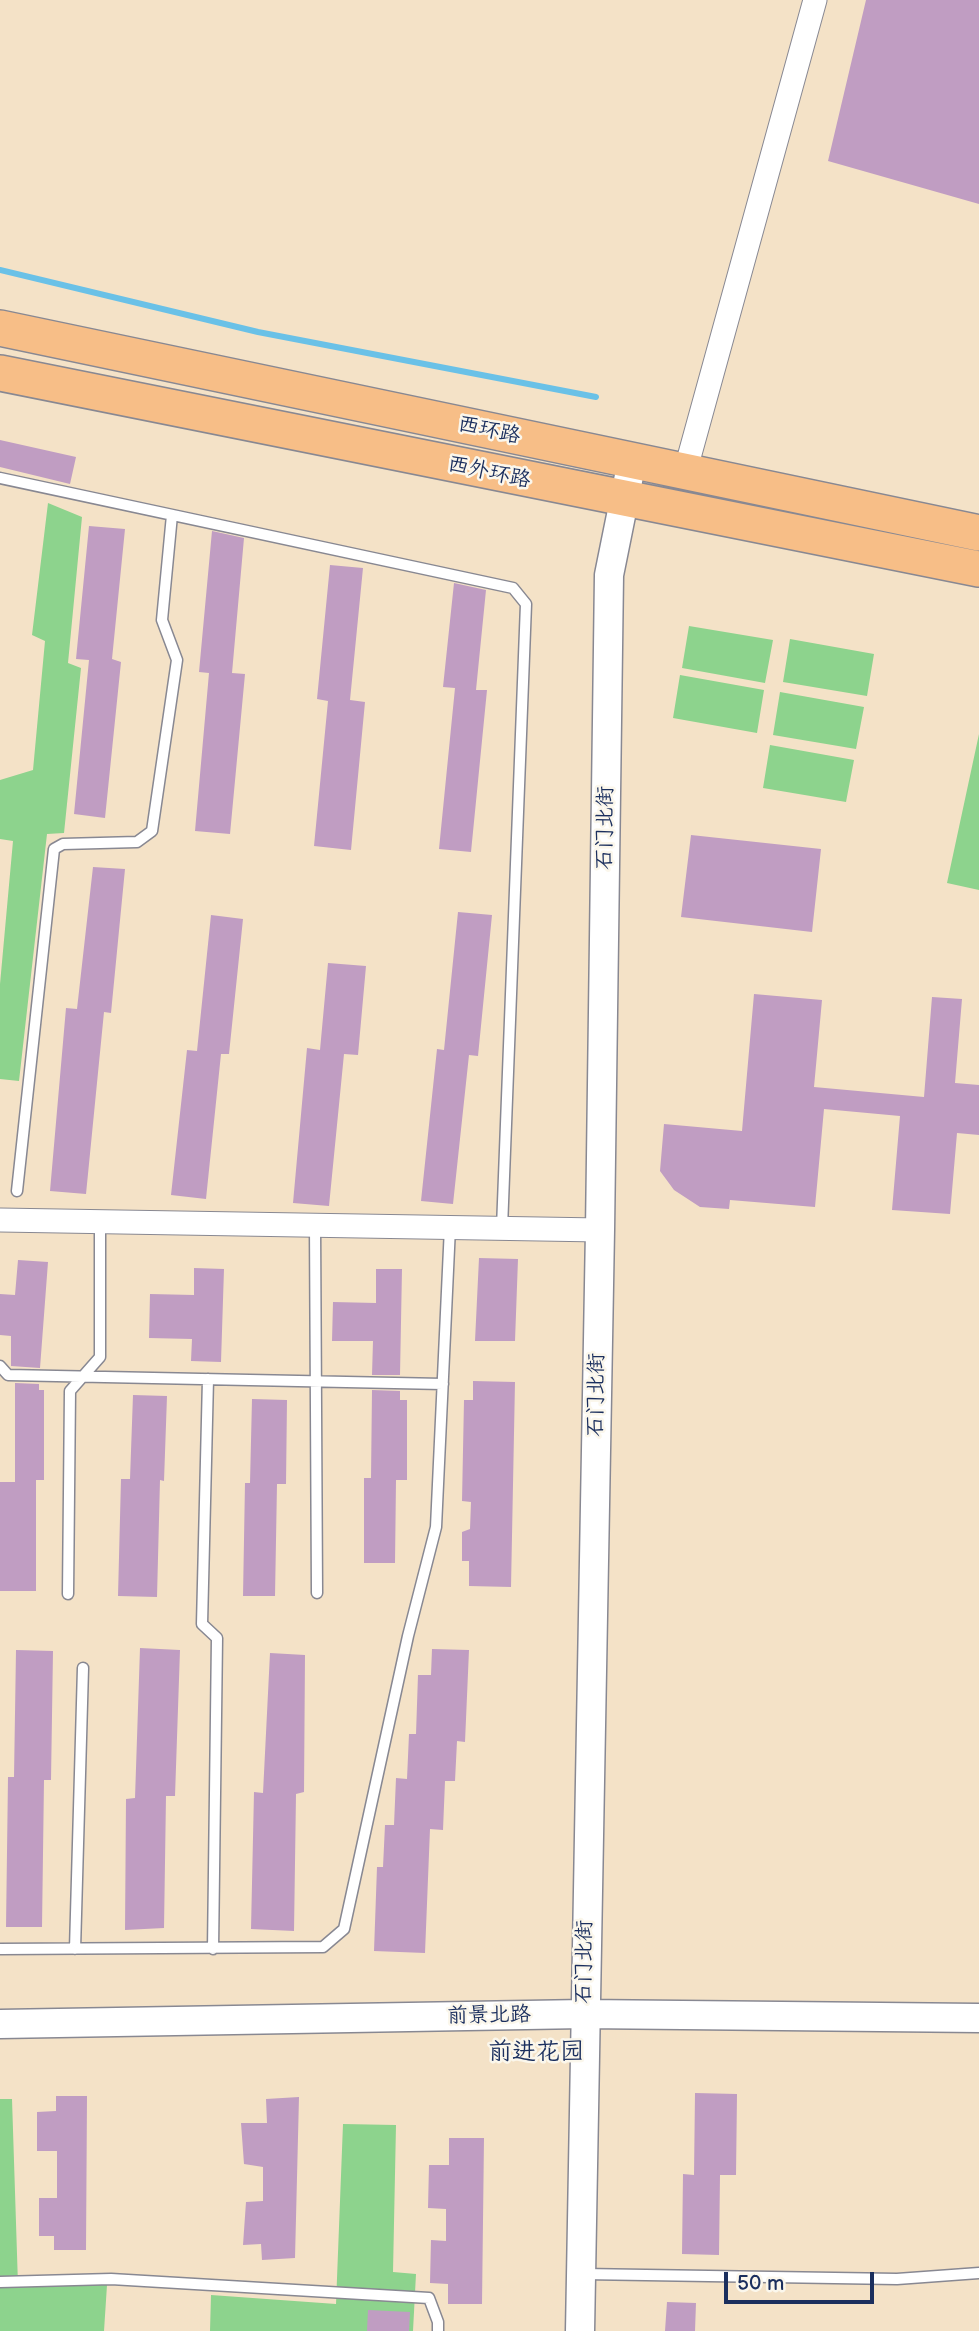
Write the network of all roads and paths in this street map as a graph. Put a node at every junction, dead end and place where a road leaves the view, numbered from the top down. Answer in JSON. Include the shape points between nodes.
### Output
{"nodes":[{"id":1,"x":815,"y":0,"type":"edge"},
{"id":2,"x":0,"y":328,"type":"edge"},
{"id":3,"x":0,"y":373,"type":"edge"},
{"id":4,"x":632,"y":461,"type":"junction"},
{"id":5,"x":685,"y":472,"type":"junction"},
{"id":6,"x":0,"y":478,"type":"edge"},
{"id":7,"x":622,"y":500,"type":"junction"},
{"id":8,"x":172,"y":515,"type":"junction"},
{"id":9,"x":979,"y":533,"type":"edge"},
{"id":10,"x":979,"y":569,"type":"edge"},
{"id":11,"x":17,"y":1191,"type":"dead end"},
{"id":12,"x":0,"y":1220,"type":"edge"},
{"id":13,"x":100,"y":1222,"type":"junction"},
{"id":14,"x":315,"y":1225,"type":"junction"},
{"id":15,"x":450,"y":1227,"type":"junction"},
{"id":16,"x":502,"y":1228,"type":"junction"},
{"id":17,"x":600,"y":1230,"type":"junction"},
{"id":18,"x":0,"y":1366,"type":"edge"},
{"id":19,"x":83,"y":1376,"type":"junction"},
{"id":20,"x":208,"y":1379,"type":"junction"},
{"id":21,"x":316,"y":1381,"type":"junction"},
{"id":22,"x":443,"y":1384,"type":"junction"},
{"id":23,"x":317,"y":1592,"type":"dead end"},
{"id":24,"x":68,"y":1594,"type":"dead end"},
{"id":25,"x":83,"y":1668,"type":"dead end"},
{"id":26,"x":0,"y":1949,"type":"edge"},
{"id":27,"x":75,"y":1949,"type":"junction"},
{"id":28,"x":213,"y":1949,"type":"junction"},
{"id":29,"x":584,"y":2014,"type":"junction"},
{"id":30,"x":979,"y":2018,"type":"edge"},
{"id":31,"x":0,"y":2024,"type":"edge"},
{"id":32,"x":979,"y":2273,"type":"edge"},
{"id":33,"x":580,"y":2274,"type":"junction"},
{"id":34,"x":0,"y":2282,"type":"edge"},
{"id":35,"x":438,"y":2331,"type":"edge"},
{"id":36,"x":580,"y":2331,"type":"edge"}],
"edges":[{"from":1,"to":5,"type":"street"},
{"from":2,"to":4,"type":"main road","name":"西环路"},
{"from":3,"to":7,"type":"main road","name":"西外环路"},
{"from":4,"to":5,"type":"main road","name":"西环路"},
{"from":4,"to":7,"type":"street","name":"石门北街"},
{"from":5,"to":9,"type":"main road","name":"西环路"},
{"from":6,"to":8,"type":"lane"},
{"from":7,"to":10,"type":"main road","name":"西外环路"},
{"from":7,"to":17,"type":"street","name":"石门北街","via":[[609,575]]},
{"from":8,"to":11,"type":"lane","via":[[162,620],[177,660],[152,831],[137,842],[63,844],[54,849]]},
{"from":8,"to":16,"type":"lane","via":[[513,588],[526,604]]},
{"from":12,"to":13,"type":"street"},
{"from":13,"to":14,"type":"street"},
{"from":13,"to":19,"type":"lane","via":[[100,1357]]},
{"from":14,"to":15,"type":"street"},
{"from":14,"to":21,"type":"lane"},
{"from":15,"to":16,"type":"street"},
{"from":15,"to":22,"type":"lane"},
{"from":16,"to":17,"type":"street"},
{"from":17,"to":29,"type":"street","name":"石门北街"},
{"from":18,"to":19,"type":"lane","via":[[8,1374]]},
{"from":19,"to":20,"type":"lane"},
{"from":19,"to":24,"type":"lane","via":[[70,1391]]},
{"from":20,"to":21,"type":"lane"},
{"from":20,"to":28,"type":"lane","via":[[202,1624],[217,1638]]},
{"from":21,"to":22,"type":"lane"},
{"from":21,"to":23,"type":"lane"},
{"from":22,"to":28,"type":"lane","via":[[436,1527],[344,1929],[323,1947]]},
{"from":25,"to":27,"type":"lane"},
{"from":26,"to":27,"type":"lane"},
{"from":27,"to":28,"type":"lane"},
{"from":29,"to":30,"type":"street","name":"前景北路"},
{"from":29,"to":31,"type":"street","name":"前景北路"},
{"from":29,"to":33,"type":"street","name":"石门北街"},
{"from":32,"to":33,"type":"lane","via":[[897,2279]]},
{"from":33,"to":36,"type":"street","name":"石门北街"},
{"from":34,"to":35,"type":"lane","via":[[111,2279],[429,2298]]}]}
